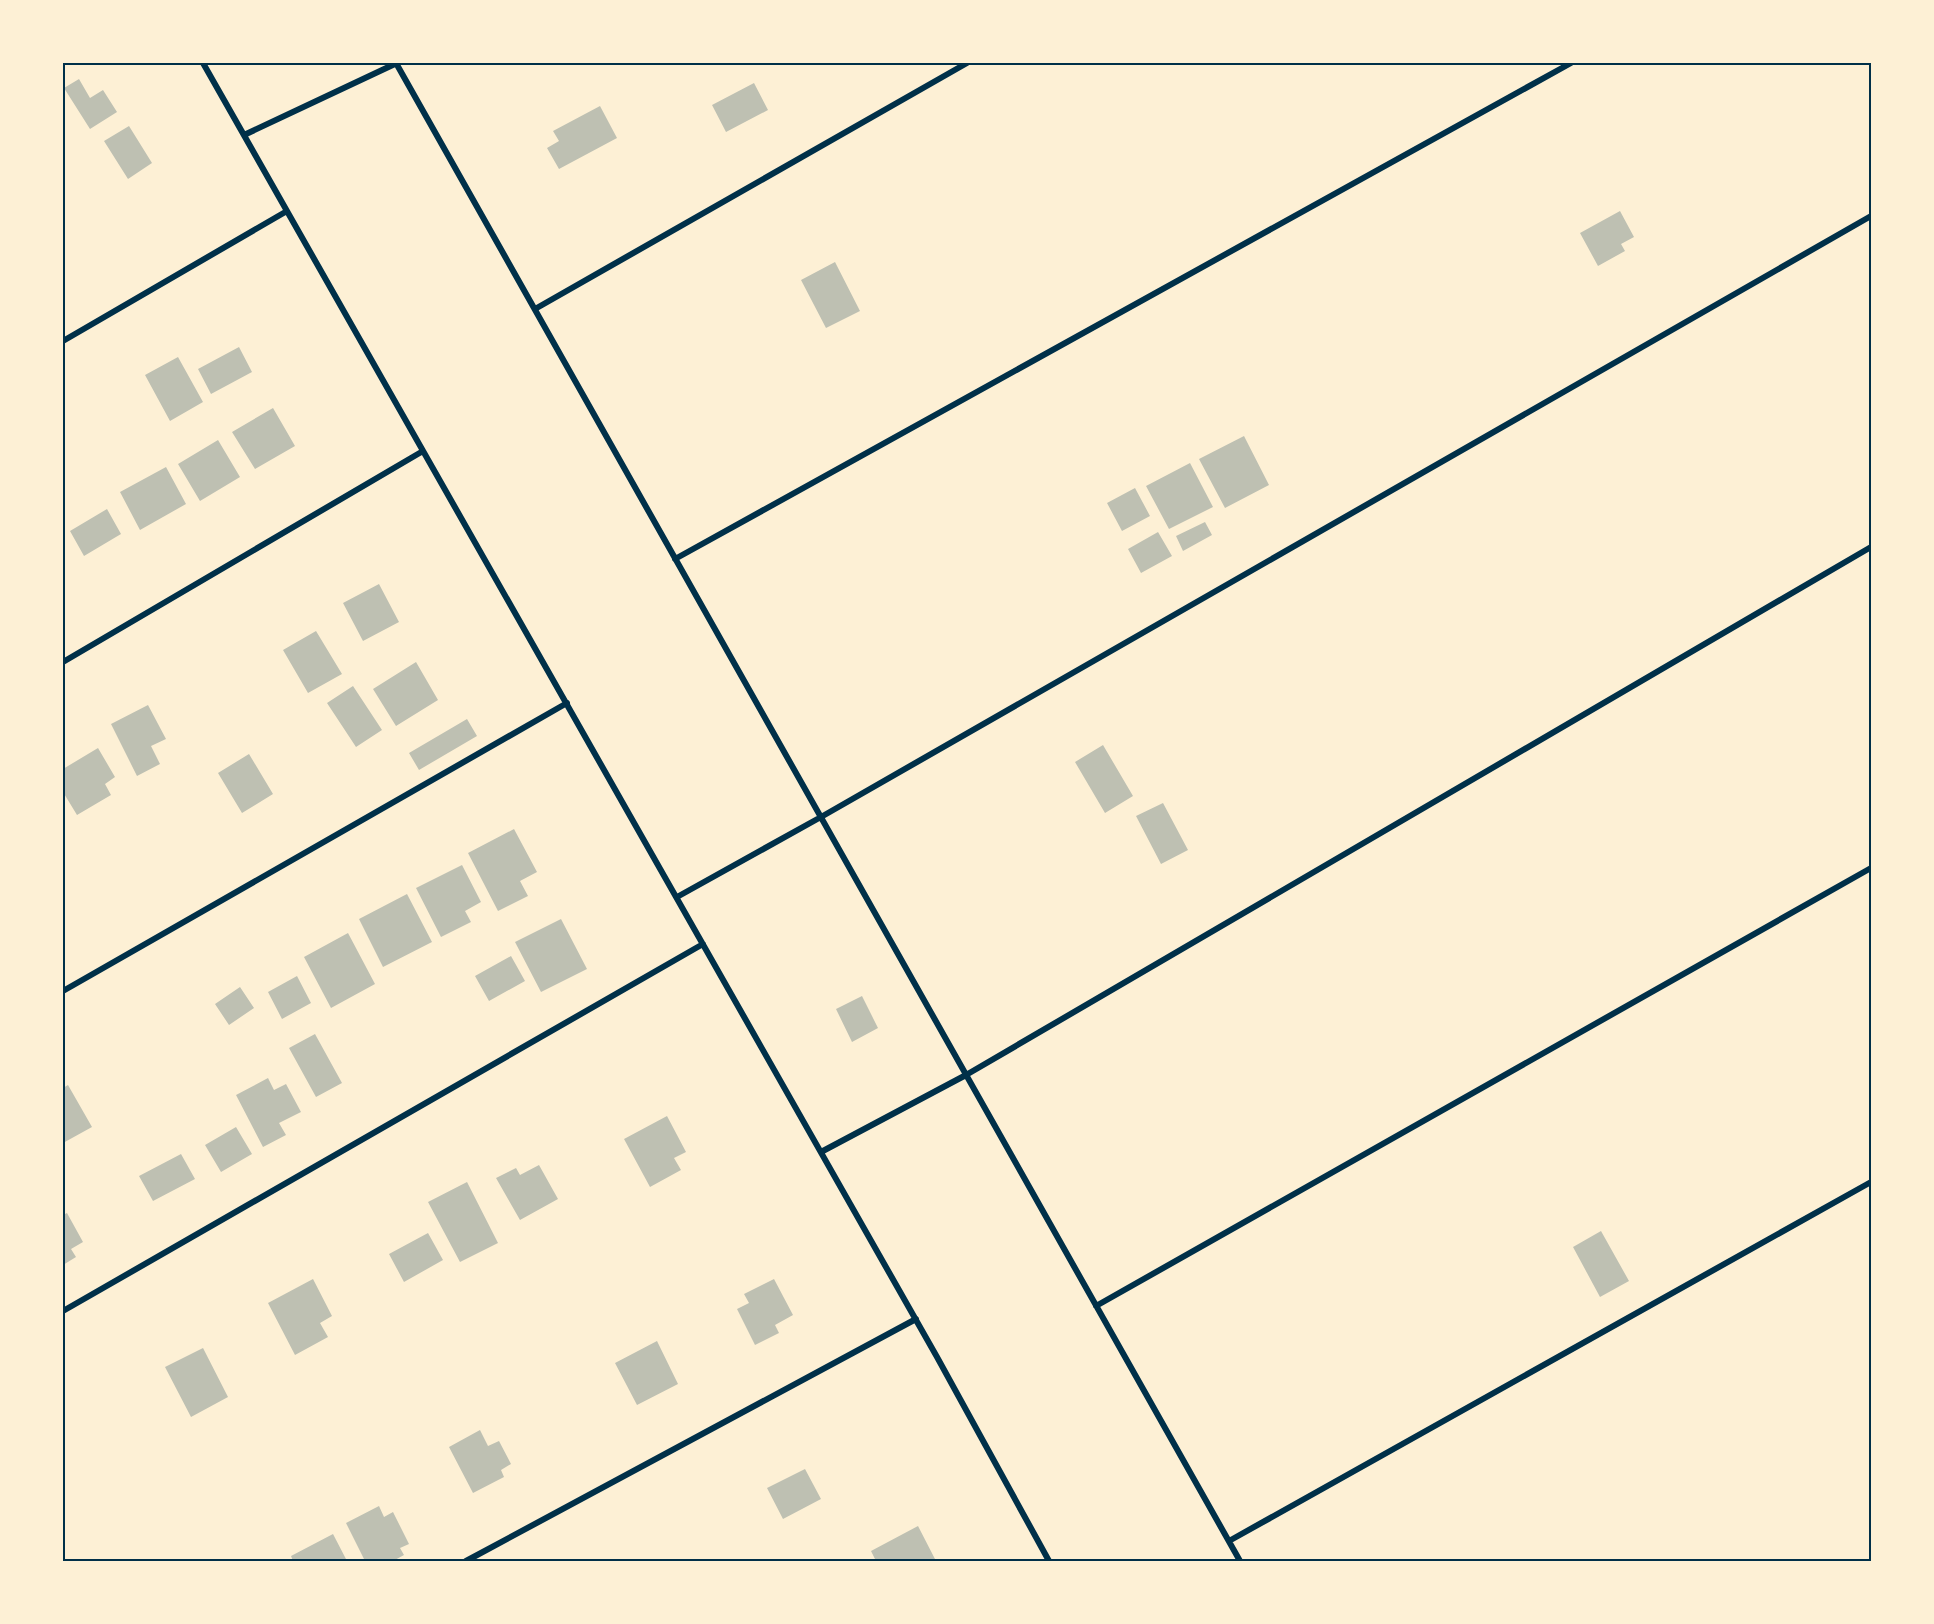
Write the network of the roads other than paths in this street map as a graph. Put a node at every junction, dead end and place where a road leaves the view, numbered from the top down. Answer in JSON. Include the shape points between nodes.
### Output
{"nodes":[{"id":1,"x":203,"y":63,"type":"edge"},
{"id":2,"x":396,"y":63,"type":"edge"},
{"id":3,"x":967,"y":63,"type":"edge"},
{"id":4,"x":1571,"y":63,"type":"edge"},
{"id":5,"x":244,"y":135,"type":"junction"},
{"id":6,"x":287,"y":211,"type":"junction"},
{"id":7,"x":1871,"y":216,"type":"edge"},
{"id":8,"x":535,"y":309,"type":"junction"},
{"id":9,"x":63,"y":342,"type":"edge"},
{"id":10,"x":423,"y":451,"type":"junction"},
{"id":11,"x":1871,"y":547,"type":"edge"},
{"id":12,"x":675,"y":559,"type":"junction"},
{"id":13,"x":63,"y":663,"type":"edge"},
{"id":14,"x":567,"y":703,"type":"junction"},
{"id":15,"x":821,"y":817,"type":"junction"},
{"id":16,"x":1871,"y":868,"type":"edge"},
{"id":17,"x":677,"y":897,"type":"junction"},
{"id":18,"x":703,"y":944,"type":"junction"},
{"id":19,"x":63,"y":991,"type":"edge"},
{"id":20,"x":966,"y":1075,"type":"junction"},
{"id":21,"x":821,"y":1152,"type":"junction"},
{"id":22,"x":1871,"y":1182,"type":"edge"},
{"id":23,"x":1096,"y":1306,"type":"junction"},
{"id":24,"x":63,"y":1311,"type":"edge"},
{"id":25,"x":916,"y":1319,"type":"junction"},
{"id":26,"x":1228,"y":1541,"type":"junction"},
{"id":27,"x":466,"y":1561,"type":"edge"},
{"id":28,"x":1049,"y":1561,"type":"edge"},
{"id":29,"x":1240,"y":1561,"type":"edge"}],
"edges":[{"from":1,"to":5,"type":"street"},
{"from":2,"to":5,"type":"street"},
{"from":2,"to":8,"type":"street"},
{"from":3,"to":8,"type":"street"},
{"from":4,"to":12,"type":"street"},
{"from":5,"to":6,"type":"street"},
{"from":6,"to":9,"type":"street"},
{"from":6,"to":10,"type":"street"},
{"from":7,"to":15,"type":"street"},
{"from":8,"to":12,"type":"street"},
{"from":10,"to":13,"type":"street"},
{"from":10,"to":14,"type":"street"},
{"from":11,"to":20,"type":"street"},
{"from":12,"to":15,"type":"street"},
{"from":14,"to":17,"type":"street"},
{"from":14,"to":19,"type":"street"},
{"from":15,"to":17,"type":"street"},
{"from":15,"to":20,"type":"street"},
{"from":16,"to":23,"type":"street"},
{"from":17,"to":18,"type":"street"},
{"from":18,"to":21,"type":"street"},
{"from":18,"to":24,"type":"street"},
{"from":20,"to":21,"type":"street"},
{"from":20,"to":23,"type":"street"},
{"from":21,"to":25,"type":"street"},
{"from":22,"to":26,"type":"street"},
{"from":23,"to":26,"type":"street"},
{"from":25,"to":27,"type":"street"},
{"from":25,"to":28,"type":"street"},
{"from":26,"to":29,"type":"street"}]}
